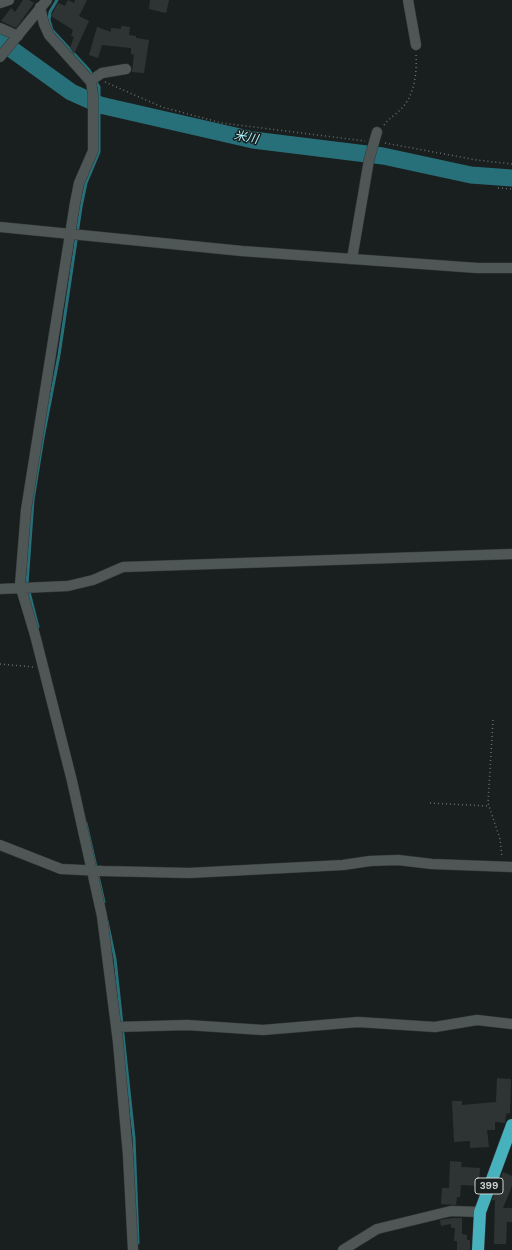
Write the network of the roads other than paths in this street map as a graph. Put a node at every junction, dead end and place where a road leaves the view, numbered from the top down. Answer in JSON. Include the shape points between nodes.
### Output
{"nodes":[{"id":1,"x":9,"y":0,"type":"edge"},
{"id":2,"x":408,"y":0,"type":"edge"},
{"id":3,"x":0,"y":3,"type":"edge"},
{"id":4,"x":44,"y":4,"type":"edge"},
{"id":5,"x":0,"y":28,"type":"edge"},
{"id":6,"x":17,"y":37,"type":"junction"},
{"id":7,"x":416,"y":45,"type":"road end"},
{"id":8,"x":0,"y":56,"type":"edge"},
{"id":9,"x":126,"y":69,"type":"dead end"},
{"id":10,"x":94,"y":78,"type":"junction"},
{"id":11,"x":374,"y":141,"type":"road end"},
{"id":12,"x":0,"y":227,"type":"edge"},
{"id":13,"x":71,"y":234,"type":"junction"},
{"id":14,"x":352,"y":259,"type":"junction"},
{"id":15,"x":512,"y":268,"type":"edge"},
{"id":16,"x":512,"y":554,"type":"edge"},
{"id":17,"x":26,"y":588,"type":"junction"},
{"id":18,"x":0,"y":589,"type":"edge"},
{"id":19,"x":0,"y":845,"type":"edge"},
{"id":20,"x":508,"y":867,"type":"edge"},
{"id":21,"x":97,"y":871,"type":"junction"},
{"id":22,"x":512,"y":1024,"type":"edge"},
{"id":23,"x":120,"y":1027,"type":"junction"},
{"id":24,"x":512,"y":1125,"type":"edge"},
{"id":25,"x":480,"y":1212,"type":"junction"},
{"id":26,"x":133,"y":1250,"type":"edge"},
{"id":27,"x":343,"y":1250,"type":"edge"},
{"id":28,"x":478,"y":1250,"type":"edge"}],
"edges":[{"from":1,"to":3,"type":"street"},
{"from":2,"to":7,"type":"street"},
{"from":4,"to":6,"type":"street"},
{"from":4,"to":10,"type":"street","via":[[44,24],[49,35]]},
{"from":5,"to":6,"type":"street"},
{"from":6,"to":8,"type":"street"},
{"from":9,"to":10,"type":"street","via":[[109,71]]},
{"from":10,"to":13,"type":"street","via":[[93,151],[79,183]]},
{"from":11,"to":14,"type":"street"},
{"from":12,"to":13,"type":"street"},
{"from":13,"to":14,"type":"street"},
{"from":13,"to":17,"type":"street","via":[[26,510]]},
{"from":14,"to":15,"type":"street"},
{"from":16,"to":17,"type":"street","via":[[123,567],[93,580],[68,586]]},
{"from":17,"to":18,"type":"street"},
{"from":17,"to":21,"type":"street","via":[[42,662]]},
{"from":19,"to":21,"type":"street","via":[[61,869]]},
{"from":20,"to":21,"type":"street","via":[[398,860],[189,873]]},
{"from":21,"to":23,"type":"street"},
{"from":22,"to":23,"type":"street","via":[[477,1020],[435,1027],[358,1022],[263,1030],[187,1025]]},
{"from":23,"to":26,"type":"street"},
{"from":24,"to":25,"type":"highway","number":"399"},
{"from":25,"to":27,"type":"street","via":[[450,1211],[377,1229]]},
{"from":25,"to":28,"type":"highway","number":"399"}]}
